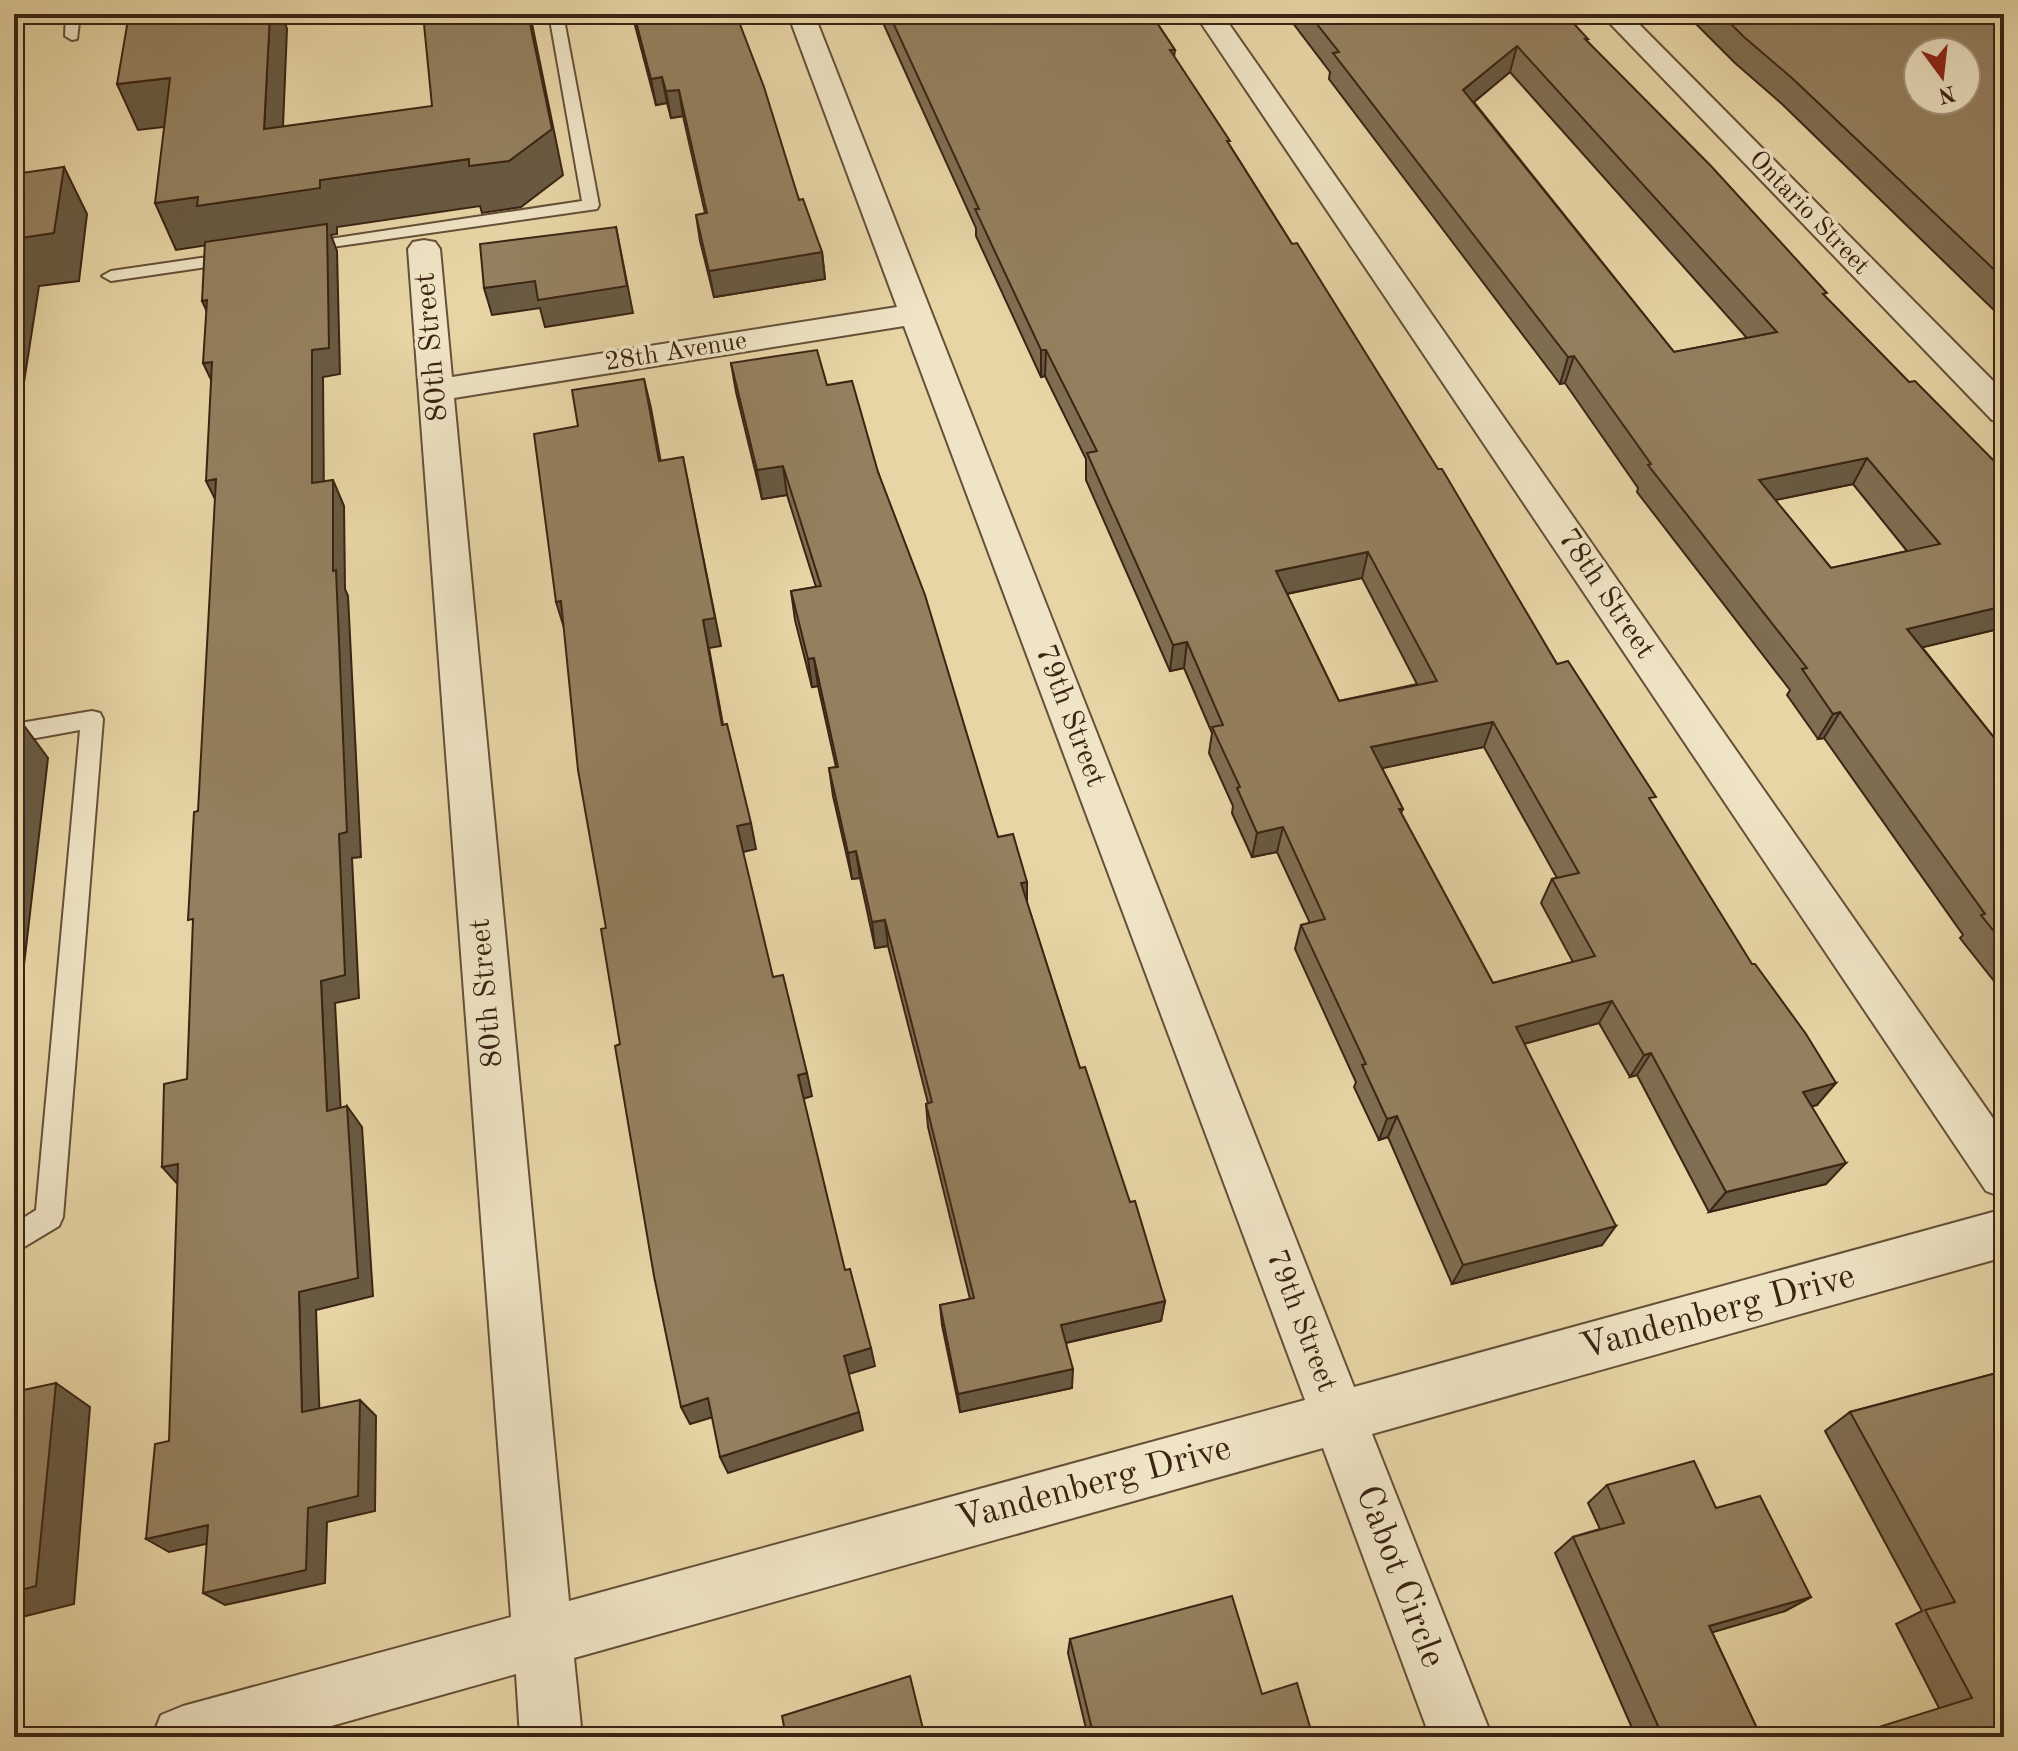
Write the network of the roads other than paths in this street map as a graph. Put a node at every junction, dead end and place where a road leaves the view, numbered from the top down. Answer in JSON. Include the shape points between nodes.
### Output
{"nodes":[{"id":1,"x":73,"y":14,"type":"edge"},
{"id":2,"x":556,"y":14,"type":"edge"},
{"id":3,"x":801,"y":14,"type":"edge"},
{"id":4,"x":1208,"y":14,"type":"edge"},
{"id":5,"x":1614,"y":14,"type":"edge"},
{"id":6,"x":72,"y":36,"type":"dead end"},
{"id":7,"x":424,"y":249,"type":"dead end"},
{"id":8,"x":282,"y":251,"type":"edge"},
{"id":9,"x":251,"y":256,"type":"edge"},
{"id":10,"x":111,"y":276,"type":"dead end"},
{"id":11,"x":916,"y":314,"type":"junction"},
{"id":12,"x":436,"y":390,"type":"junction"},
{"id":13,"x":2004,"y":412,"type":"edge"},
{"id":14,"x":14,"y":733,"type":"edge"},
{"id":15,"x":2004,"y":1175,"type":"edge"},
{"id":16,"x":2004,"y":1233,"type":"edge"},
{"id":17,"x":14,"y":1240,"type":"edge"},
{"id":18,"x":1338,"y":1418,"type":"junction"},
{"id":19,"x":543,"y":1638,"type":"junction"},
{"id":20,"x":183,"y":1737,"type":"edge"},
{"id":21,"x":551,"y":1737,"type":"edge"},
{"id":22,"x":1461,"y":1737,"type":"edge"}],
"edges":[{"from":1,"to":6,"type":"lane"},
{"from":2,"to":8,"type":"lane","via":[[591,205]]},
{"from":3,"to":11,"type":"street","name":"79th Street"},
{"from":4,"to":15,"type":"street","name":"78th Street"},
{"from":5,"to":13,"type":"street","name":"Ontario Street"},
{"from":7,"to":12,"type":"street","name":"80th Street"},
{"from":9,"to":10,"type":"lane"},
{"from":11,"to":12,"type":"street","name":"28th Avenue"},
{"from":11,"to":18,"type":"street","name":"79th Street"},
{"from":12,"to":19,"type":"street","name":"80th Street"},
{"from":14,"to":17,"type":"lane","via":[[92,719],[49,1217]]},
{"from":16,"to":18,"type":"street","name":"Vandenberg Drive"},
{"from":18,"to":19,"type":"street","name":"Vandenberg Drive"},
{"from":18,"to":22,"type":"street","name":"Cabot Circle"},
{"from":19,"to":20,"type":"street","name":"Vandenberg Drive"},
{"from":19,"to":21,"type":"street","name":"80th Street"}]}
